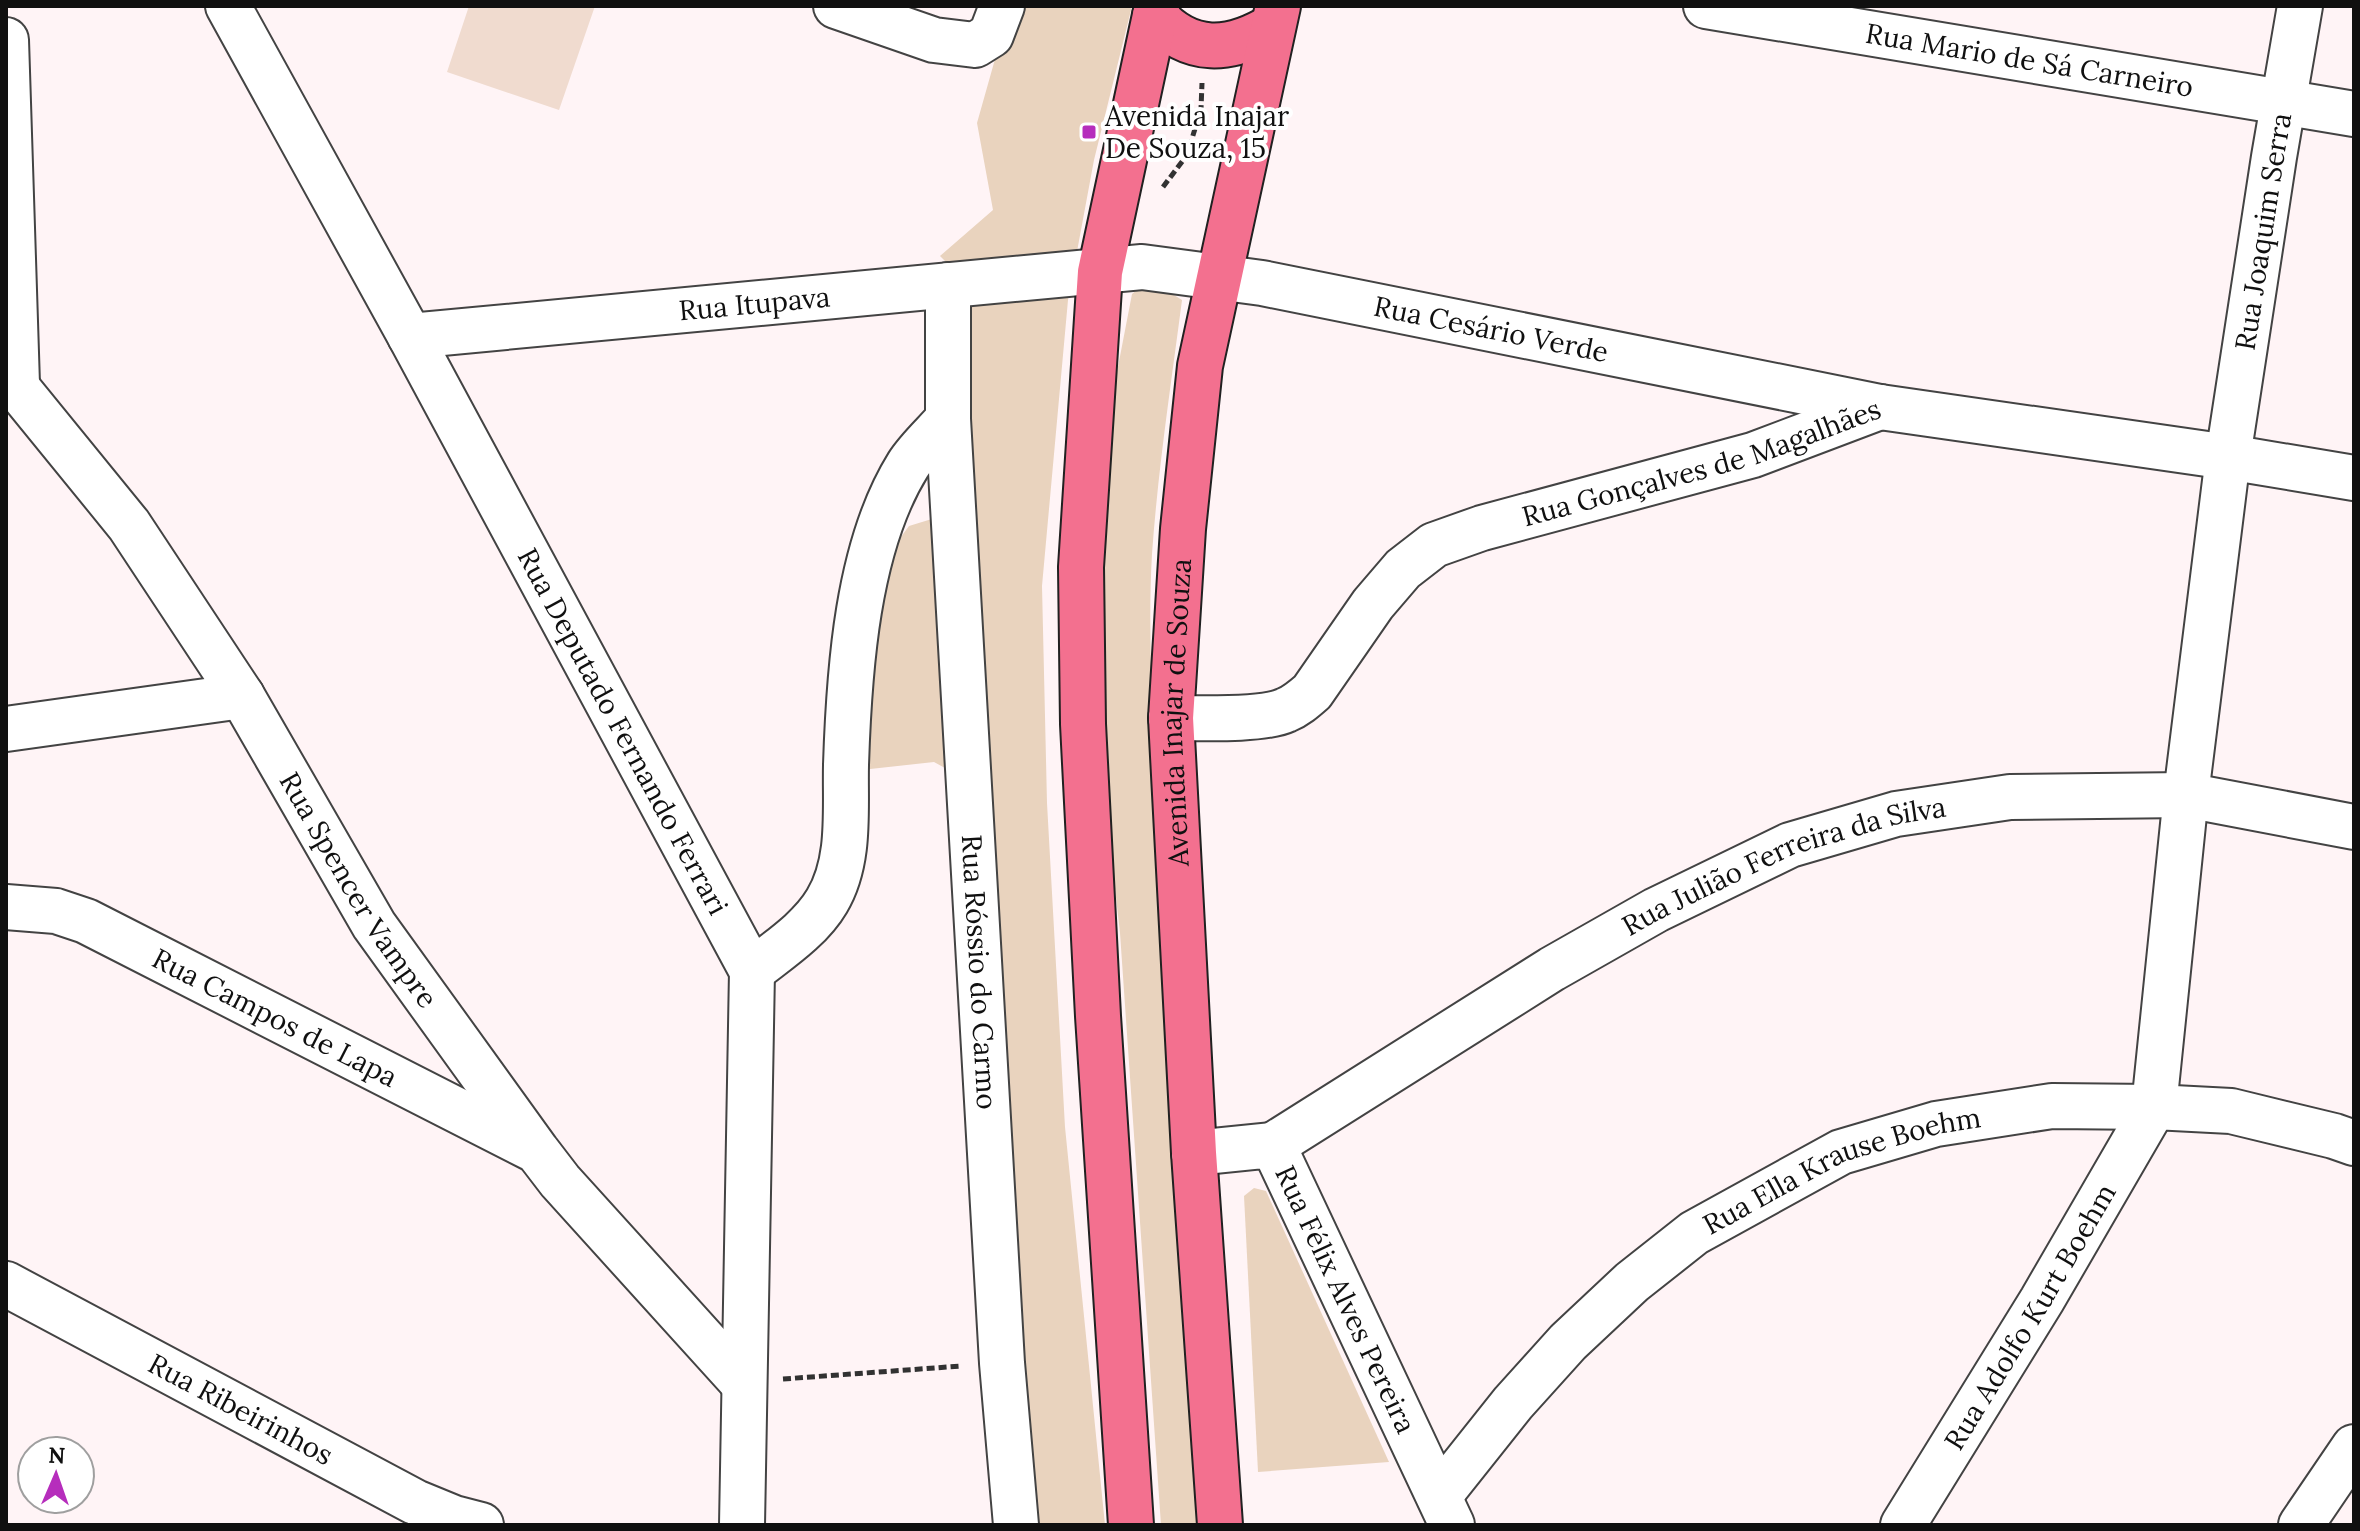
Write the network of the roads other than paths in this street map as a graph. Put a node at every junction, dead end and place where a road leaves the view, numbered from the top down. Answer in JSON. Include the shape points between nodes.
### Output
{"nodes":[{"id":1,"x":228,"y":6,"type":"edge"},
{"id":2,"x":836,"y":6,"type":"edge"},
{"id":3,"x":1706,"y":6,"type":"edge"},
{"id":4,"x":2300,"y":6,"type":"edge"},
{"id":5,"x":1001,"y":11,"type":"edge"},
{"id":6,"x":1156,"y":11,"type":"edge"},
{"id":7,"x":1276,"y":16,"type":"edge"},
{"id":8,"x":6,"y":40,"type":"edge"},
{"id":9,"x":2284,"y":102,"type":"junction"},
{"id":10,"x":2354,"y":114,"type":"edge"},
{"id":11,"x":1100,"y":272,"type":"junction"},
{"id":12,"x":1219,"y":278,"type":"junction"},
{"id":13,"x":948,"y":285,"type":"junction"},
{"id":14,"x":410,"y":336,"type":"junction"},
{"id":15,"x":10,"y":381,"type":"edge"},
{"id":16,"x":1880,"y":407,"type":"junction"},
{"id":17,"x":948,"y":419,"type":"junction"},
{"id":18,"x":2228,"y":457,"type":"junction"},
{"id":19,"x":2354,"y":478,"type":"edge"},
{"id":20,"x":242,"y":696,"type":"junction"},
{"id":21,"x":1171,"y":718,"type":"junction"},
{"id":22,"x":6,"y":729,"type":"edge"},
{"id":23,"x":2186,"y":795,"type":"junction"},
{"id":24,"x":2354,"y":827,"type":"edge"},
{"id":25,"x":6,"y":907,"type":"edge"},
{"id":26,"x":752,"y":971,"type":"junction"},
{"id":27,"x":2154,"y":1107,"type":"junction"},
{"id":28,"x":2354,"y":1143,"type":"edge"},
{"id":29,"x":1273,"y":1145,"type":"junction"},
{"id":30,"x":537,"y":1151,"type":"junction"},
{"id":31,"x":1194,"y":1153,"type":"junction"},
{"id":32,"x":6,"y":1284,"type":"edge"},
{"id":33,"x":742,"y":1382,"type":"junction"},
{"id":34,"x":2354,"y":1447,"type":"edge"},
{"id":35,"x":1445,"y":1510,"type":"edge"},
{"id":36,"x":415,"y":1514,"type":"edge"},
{"id":37,"x":481,"y":1525,"type":"edge"},
{"id":38,"x":742,"y":1525,"type":"edge"},
{"id":39,"x":1016,"y":1525,"type":"edge"},
{"id":40,"x":1131,"y":1525,"type":"edge"},
{"id":41,"x":1220,"y":1525,"type":"edge"},
{"id":42,"x":1903,"y":1525,"type":"edge"},
{"id":43,"x":2301,"y":1525,"type":"edge"}],
"edges":[{"from":1,"to":14,"type":"street","name":"Rua Deputado Fernando Ferrari"},
{"from":2,"to":5,"type":"street","via":[[934,40],[975,45],[991,35]]},
{"from":3,"to":9,"type":"street","name":"Rua Mario de Sá Carneiro"},
{"from":4,"to":9,"type":"street","name":"Rua Joaquim Serra"},
{"from":6,"to":7,"type":"main road","via":[[1167,29],[1210,47],[1253,38]]},
{"from":6,"to":11,"type":"main road"},
{"from":7,"to":12,"type":"main road","name":"Avenida Inajar de Souza"},
{"from":8,"to":15,"type":"street"},
{"from":9,"to":10,"type":"street","name":"Rua Mario de Sá Carneiro"},
{"from":9,"to":18,"type":"street","name":"Rua Joaquim Serra"},
{"from":11,"to":12,"type":"street","name":"Rua Cesário Verde","via":[[1142,267]]},
{"from":11,"to":13,"type":"street","name":"Rua Itupava"},
{"from":11,"to":40,"type":"main road","via":[[1081,567],[1083,724]]},
{"from":12,"to":16,"type":"street","name":"Rua Cesário Verde"},
{"from":12,"to":21,"type":"main road","name":"Avenida Inajar de Souza","via":[[1200,366]]},
{"from":13,"to":14,"type":"street","name":"Rua Itupava"},
{"from":13,"to":17,"type":"street","name":"Rua Róssio do Carmo"},
{"from":14,"to":26,"type":"street","name":"Rua Deputado Fernando Ferrari"},
{"from":15,"to":20,"type":"street","name":"Rua Spencer Vampre","via":[[129,525]]},
{"from":16,"to":18,"type":"street","name":"Rua Gonçalves de Magalhães"},
{"from":16,"to":21,"type":"street","name":"Rua Gonçalves de Magalhães","via":[[1753,455],[1434,545],[1403,569],[1373,604],[1300,703],[1282,712]]},
{"from":17,"to":26,"type":"street","via":[[909,464],[882,520],[859,608],[848,706],[843,866],[827,903],[801,932]]},
{"from":17,"to":39,"type":"street","name":"Rua Róssio do Carmo","via":[[1002,1363]]},
{"from":18,"to":19,"type":"street","name":"Rua Gonçalves de Magalhães"},
{"from":18,"to":23,"type":"street","name":"Rua Joaquim Serra"},
{"from":20,"to":22,"type":"street"},
{"from":20,"to":30,"type":"street","name":"Rua Spencer Vampre","via":[[374,925]]},
{"from":21,"to":31,"type":"main road","name":"Avenida Inajar de Souza"},
{"from":23,"to":24,"type":"street","name":"Rua Julião Ferreira da Silva"},
{"from":23,"to":27,"type":"street","name":"Rua Joaquim Serra"},
{"from":23,"to":29,"type":"street","name":"Rua Julião Ferreira da Silva","via":[[2010,797],[1896,814],[1790,845],[1656,910],[1552,969]]},
{"from":25,"to":30,"type":"street","name":"Rua Campos de Lapa","via":[[56,911],[86,921]]},
{"from":26,"to":33,"type":"street","name":"Rua Deputado Fernando Ferrari"},
{"from":27,"to":28,"type":"street","name":"Rua Ella Krause Boehm","via":[[2231,1111]]},
{"from":27,"to":35,"type":"street","name":"Rua Ella Krause Boehm","via":[[2052,1106],[1936,1124],[1841,1152],[1767,1191],[1694,1233],[1568,1342],[1522,1393]]},
{"from":27,"to":42,"type":"street","name":"Rua Adolfo Kurt Boehm"},
{"from":29,"to":31,"type":"street","name":"Rua Félix Alves Pereira"},
{"from":29,"to":35,"type":"street","name":"Rua Félix Alves Pereira"},
{"from":30,"to":33,"type":"street","name":"Rua Spencer Vampre"},
{"from":31,"to":41,"type":"main road","name":"Avenida Inajar de Souza"},
{"from":32,"to":36,"type":"street","name":"Rua Ribeirinhos"},
{"from":33,"to":38,"type":"street","name":"Rua Deputado Fernando Ferrari"},
{"from":34,"to":43,"type":"street"},
{"from":36,"to":37,"type":"street","name":"Rua Ribeirinhos"}]}
